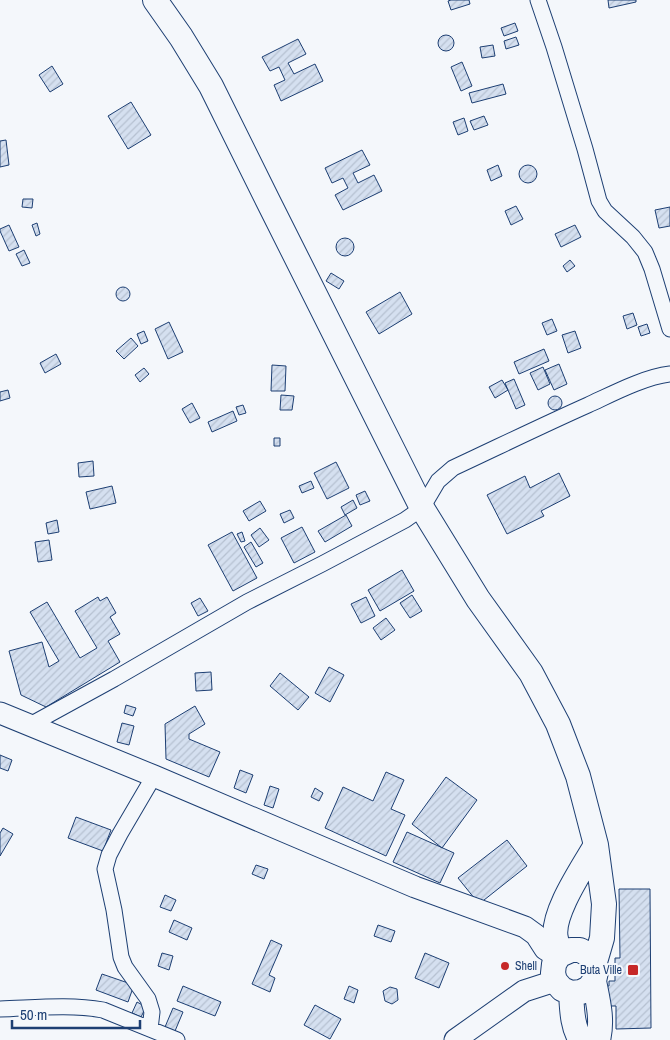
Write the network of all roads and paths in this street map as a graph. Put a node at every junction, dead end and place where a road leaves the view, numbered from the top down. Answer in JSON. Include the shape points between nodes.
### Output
{"nodes":[{"id":1,"x":156,"y":0,"type":"edge"},
{"id":2,"x":538,"y":0,"type":"edge"},
{"id":3,"x":670,"y":329,"type":"edge"},
{"id":4,"x":670,"y":374,"type":"edge"},
{"id":5,"x":422,"y":508,"type":"junction"},
{"id":6,"x":0,"y":714,"type":"edge"},
{"id":7,"x":30,"y":726,"type":"junction"},
{"id":8,"x":154,"y":776,"type":"junction"},
{"id":9,"x":596,"y":844,"type":"junction"},
{"id":10,"x":560,"y":955,"type":"junction"},
{"id":11,"x":594,"y":972,"type":"junction"},
{"id":12,"x":563,"y":987,"type":"junction"},
{"id":13,"x":0,"y":1009,"type":"edge"},
{"id":14,"x":150,"y":1029,"type":"junction"},
{"id":15,"x":177,"y":1040,"type":"edge"},
{"id":16,"x":455,"y":1040,"type":"edge"},
{"id":17,"x":581,"y":1040,"type":"edge"},
{"id":18,"x":598,"y":1040,"type":"edge"}],
"edges":[{"from":1,"to":5,"type":"main road","via":[[211,86]]},
{"from":2,"to":3,"type":"street","via":[[599,201],[645,252]]},
{"from":4,"to":5,"type":"street","via":[[608,395],[453,468],[438,481]]},
{"from":5,"to":7,"type":"street","via":[[384,532],[247,602]]},
{"from":5,"to":9,"type":"main road","via":[[478,599],[531,673],[558,724],[578,776]]},
{"from":6,"to":7,"type":"street"},
{"from":7,"to":8,"type":"street"},
{"from":8,"to":10,"type":"street","via":[[415,887],[525,927],[536,935],[545,949]]},
{"from":8,"to":14,"type":"street","via":[[116,841],[105,869],[121,957],[148,998],[152,1012]]},
{"from":9,"to":10,"type":"main road","via":[[556,921]]},
{"from":9,"to":11,"type":"main road","via":[[604,904],[602,938]]},
{"from":10,"to":11,"type":"main road","via":[[580,950],[589,955]]},
{"from":10,"to":12,"type":"main road","via":[[553,973]]},
{"from":11,"to":12,"type":"main road","via":[[588,988],[580,992]]},
{"from":11,"to":18,"type":"main road","via":[[600,1009]]},
{"from":12,"to":16,"type":"street","via":[[524,991]]},
{"from":12,"to":17,"type":"main road"},
{"from":13,"to":14,"type":"street","via":[[92,1008]]},
{"from":14,"to":15,"type":"street"}]}
